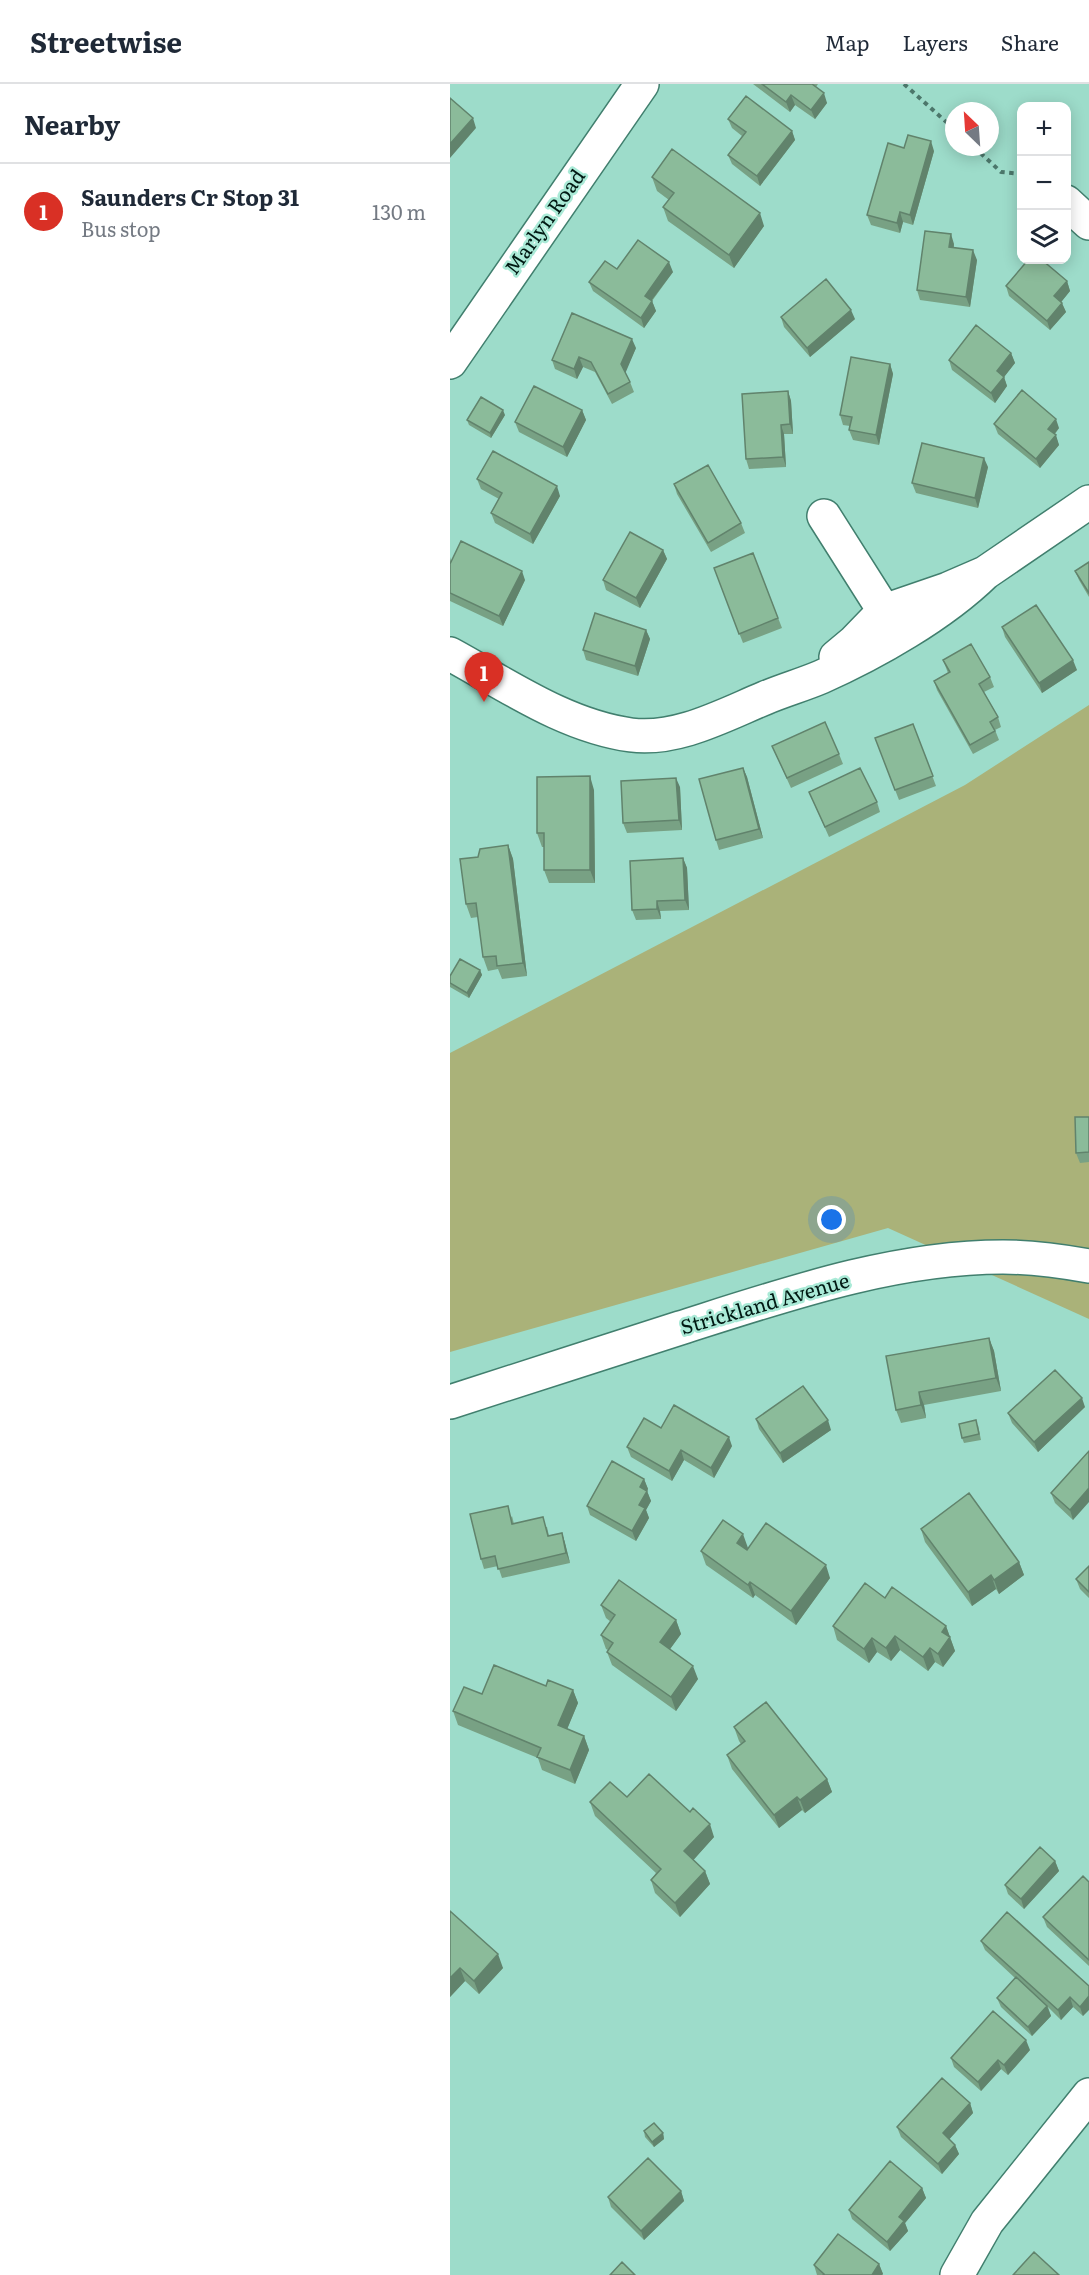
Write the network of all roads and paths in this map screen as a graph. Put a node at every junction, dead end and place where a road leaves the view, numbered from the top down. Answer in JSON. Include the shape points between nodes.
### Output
{"nodes":[{"id":1,"x":642,"y":84,"type":"edge"},
{"id":2,"x":904,"y":84,"type":"edge"},
{"id":3,"x":945,"y":121,"type":"edge"},
{"id":4,"x":984,"y":156,"type":"edge"},
{"id":5,"x":1017,"y":174,"type":"edge"},
{"id":6,"x":1071,"y":207,"type":"edge"},
{"id":7,"x":1089,"y":223,"type":"edge"},
{"id":8,"x":450,"y":362,"type":"edge"},
{"id":9,"x":1089,"y":502,"type":"edge"},
{"id":10,"x":824,"y":516,"type":"dead end"},
{"id":11,"x":891,"y":623,"type":"junction"},
{"id":12,"x":450,"y":654,"type":"edge"},
{"id":13,"x":1089,"y":1266,"type":"edge"},
{"id":14,"x":450,"y":1402,"type":"edge"},
{"id":15,"x":1089,"y":2095,"type":"edge"},
{"id":16,"x":957,"y":2275,"type":"edge"}],
"edges":[{"from":1,"to":8,"type":"street","name":"Marlyn Road"},
{"from":2,"to":3,"type":"path"},
{"from":4,"to":5,"type":"path","via":[[1001,172]]},
{"from":6,"to":7,"type":"street"},
{"from":9,"to":11,"type":"street","via":[[985,573],[954,600]]},
{"from":10,"to":11,"type":"street"},
{"from":11,"to":12,"type":"street","via":[[843,666],[710,721],[668,734],[633,735],[593,727]]},
{"from":13,"to":14,"type":"street","name":"Strickland Avenue","via":[[1002,1257],[894,1268],[765,1301]]},
{"from":15,"to":16,"type":"street","via":[[987,2222]]}]}
